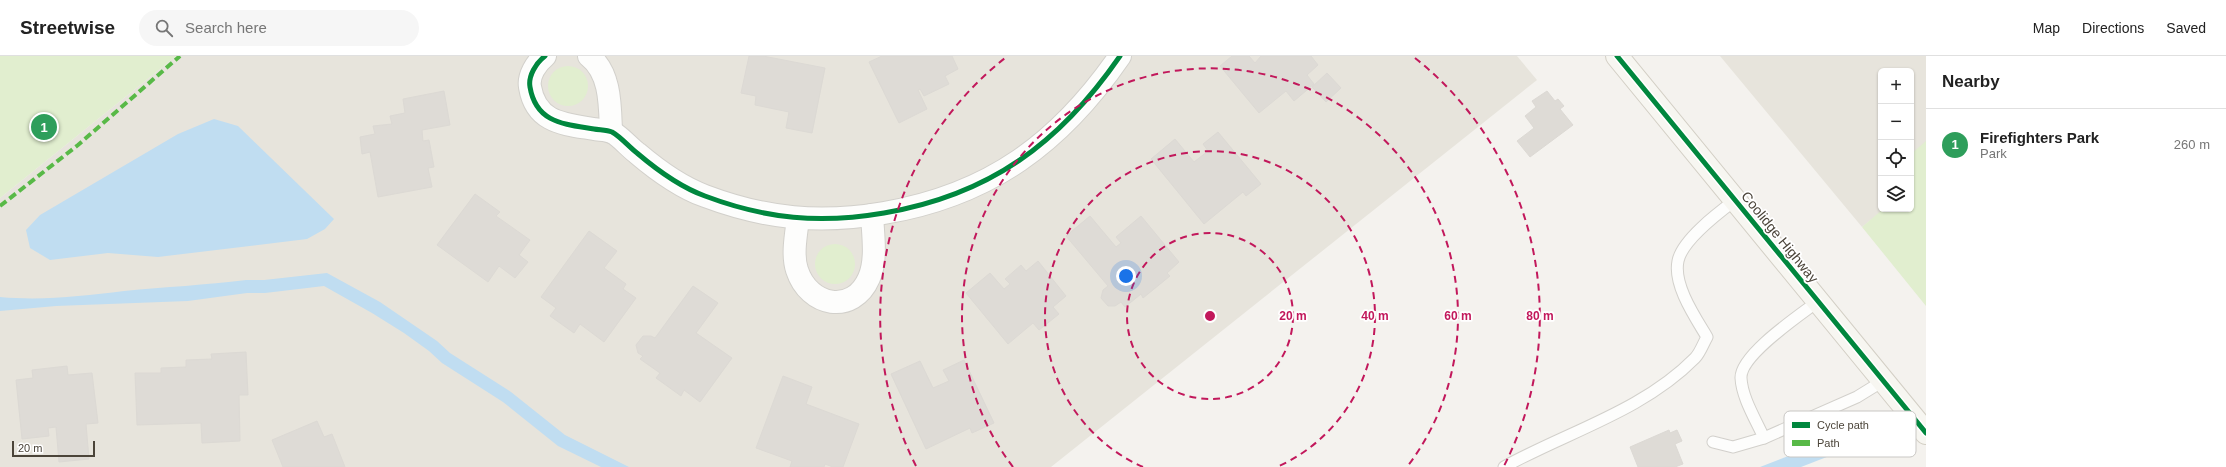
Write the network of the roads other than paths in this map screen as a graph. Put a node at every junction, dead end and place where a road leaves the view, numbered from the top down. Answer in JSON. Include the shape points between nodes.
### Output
{"nodes":[{"id":1,"x":545,"y":56,"type":"edge"},
{"id":2,"x":589,"y":56,"type":"edge"},
{"id":3,"x":1120,"y":56,"type":"edge"},
{"id":4,"x":1617,"y":56,"type":"edge"},
{"id":5,"x":611,"y":132,"type":"junction"},
{"id":6,"x":1734,"y":200,"type":"junction"},
{"id":7,"x":872,"y":215,"type":"junction"},
{"id":8,"x":798,"y":219,"type":"junction"},
{"id":9,"x":1817,"y":302,"type":"junction"},
{"id":10,"x":1883,"y":381,"type":"junction"},
{"id":11,"x":1824,"y":411,"type":"edge"},
{"id":12,"x":1908,"y":411,"type":"edge"},
{"id":13,"x":1916,"y":421,"type":"edge"},
{"id":14,"x":1784,"y":429,"type":"edge"},
{"id":15,"x":1926,"y":433,"type":"edge"},
{"id":16,"x":1764,"y":438,"type":"junction"},
{"id":17,"x":1713,"y":442,"type":"dead end"},
{"id":18,"x":1504,"y":467,"type":"edge"}],
"edges":[{"from":1,"to":5,"type":"street","via":[[534,69],[529,84],[535,105],[542,114],[567,124]]},
{"from":2,"to":5,"type":"street","via":[[602,69],[606,81]]},
{"from":3,"to":7,"type":"street","via":[[1072,117],[1015,163],[983,183],[950,197],[918,207]]},
{"from":4,"to":6,"type":"street","name":"Coolidge Highway"},
{"from":5,"to":8,"type":"street","via":[[671,179],[703,196],[743,209]]},
{"from":6,"to":9,"type":"street","name":"Coolidge Highway"},
{"from":6,"to":18,"type":"lane","via":[[1703,226],[1678,260],[1685,298],[1707,337],[1696,358],[1649,395]]},
{"from":7,"to":8,"type":"street","via":[[834,220]]},
{"from":7,"to":8,"type":"street","via":[[873,266],[870,278],[863,290],[850,299],[836,302],[823,301],[810,292],[802,282],[797,269],[795,251]]},
{"from":9,"to":10,"type":"street","name":"Coolidge Highway"},
{"from":9,"to":16,"type":"lane","via":[[1770,338],[1750,358],[1741,377],[1743,391]]},
{"from":10,"to":11,"type":"lane"},
{"from":10,"to":12,"type":"street","name":"Coolidge Highway"},
{"from":13,"to":15,"type":"street","name":"Coolidge Highway"},
{"from":14,"to":16,"type":"lane"},
{"from":16,"to":17,"type":"lane","via":[[1733,447]]}]}
